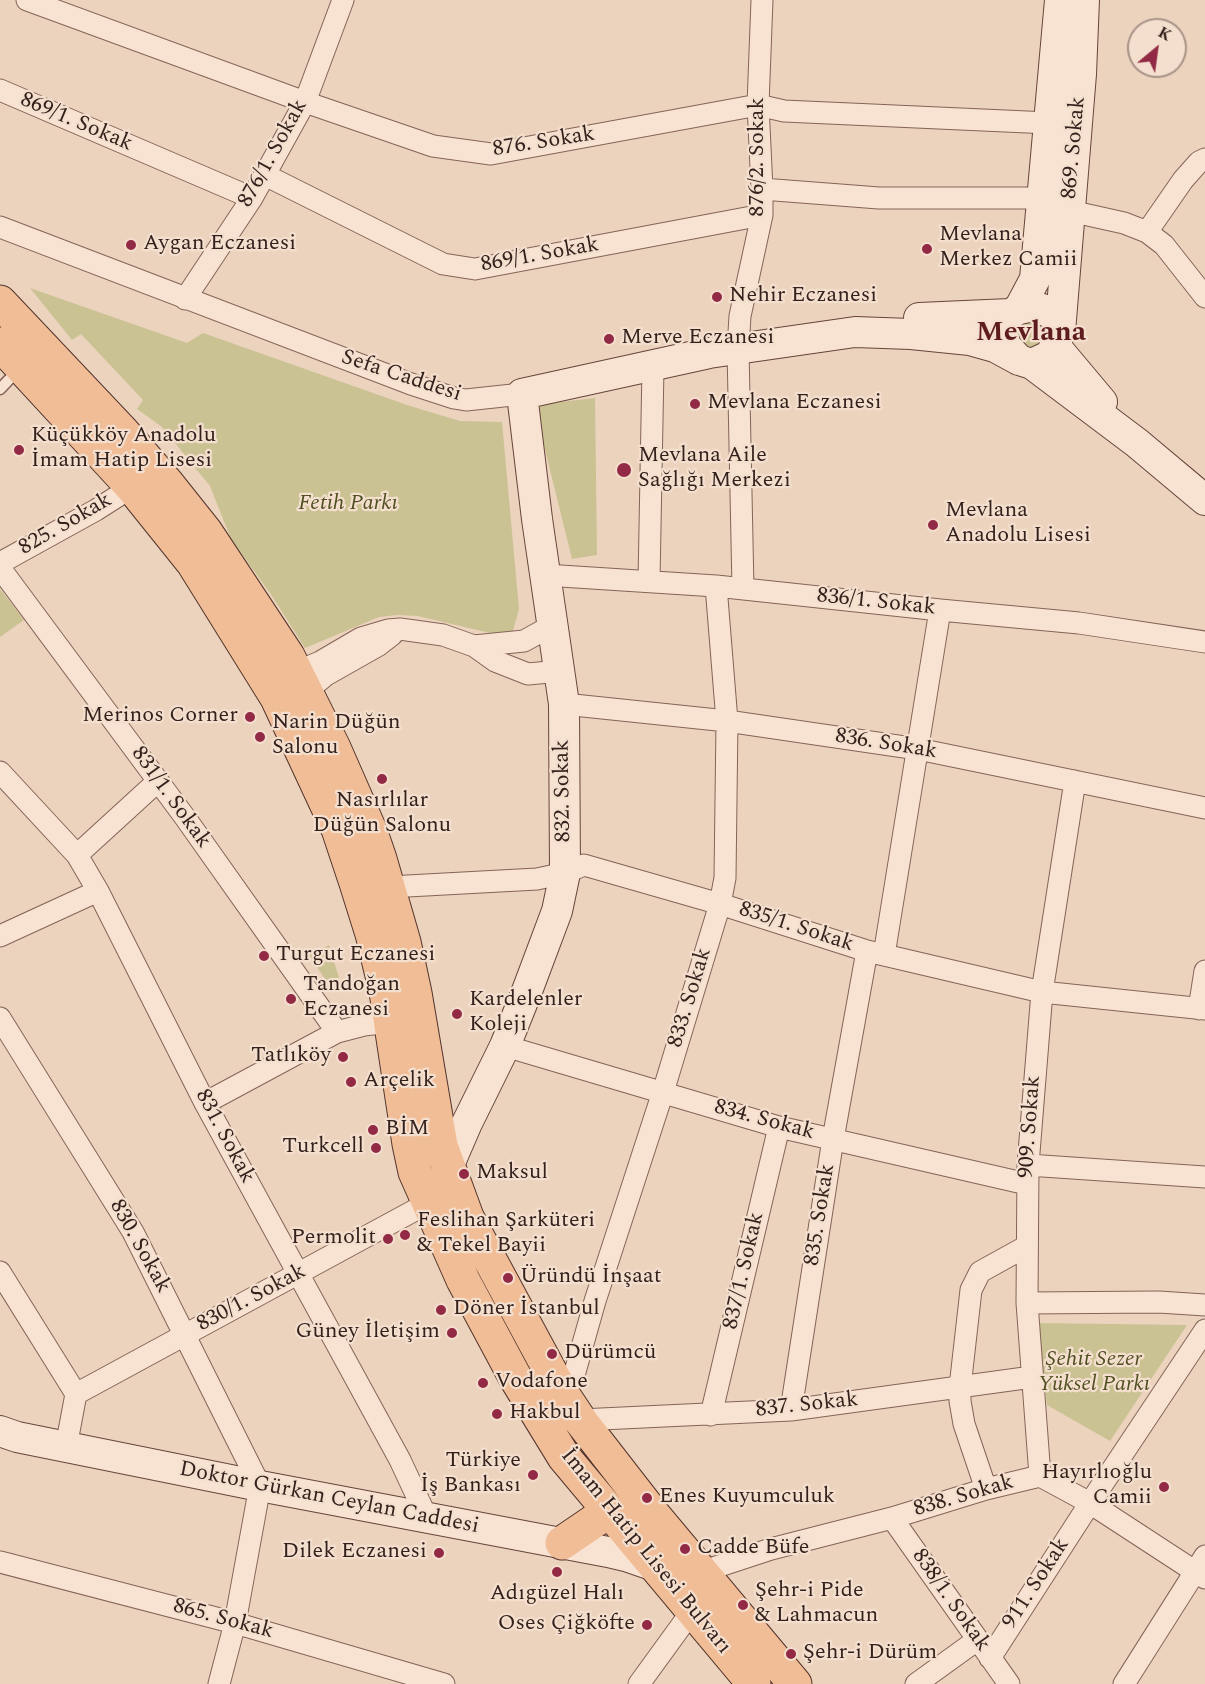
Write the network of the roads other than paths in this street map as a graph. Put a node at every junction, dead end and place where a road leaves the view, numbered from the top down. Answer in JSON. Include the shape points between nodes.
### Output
{"nodes":[{"id":1,"x":27,"y":0,"type":"edge"},
{"id":2,"x":343,"y":0,"type":"edge"},
{"id":3,"x":762,"y":0,"type":"edge"},
{"id":4,"x":1060,"y":0,"type":"edge"},
{"id":5,"x":1084,"y":0,"type":"edge"},
{"id":6,"x":0,"y":90,"type":"edge"},
{"id":7,"x":305,"y":102,"type":"junction"},
{"id":8,"x":758,"y":105,"type":"junction"},
{"id":9,"x":1048,"y":123,"type":"junction"},
{"id":10,"x":1205,"y":159,"type":"edge"},
{"id":11,"x":265,"y":175,"type":"junction"},
{"id":12,"x":762,"y":189,"type":"junction"},
{"id":13,"x":252,"y":198,"type":"junction"},
{"id":14,"x":1043,"y":198,"type":"junction"},
{"id":15,"x":1070,"y":211,"type":"junction"},
{"id":16,"x":762,"y":215,"type":"junction"},
{"id":17,"x":0,"y":227,"type":"edge"},
{"id":18,"x":1147,"y":232,"type":"junction"},
{"id":19,"x":1205,"y":297,"type":"edge"},
{"id":20,"x":185,"y":298,"type":"junction"},
{"id":21,"x":0,"y":302,"type":"edge"},
{"id":22,"x":1015,"y":311,"type":"junction"},
{"id":23,"x":855,"y":332,"type":"junction"},
{"id":24,"x":1057,"y":339,"type":"junction"},
{"id":25,"x":738,"y":349,"type":"junction"},
{"id":26,"x":1025,"y":362,"type":"junction"},
{"id":27,"x":7,"y":367,"type":"edge"},
{"id":28,"x":653,"y":367,"type":"junction"},
{"id":29,"x":522,"y":393,"type":"junction"},
{"id":30,"x":1137,"y":443,"type":"junction"},
{"id":31,"x":132,"y":487,"type":"junction"},
{"id":32,"x":1205,"y":500,"type":"edge"},
{"id":33,"x":0,"y":563,"type":"edge"},
{"id":34,"x":0,"y":568,"type":"edge"},
{"id":35,"x":545,"y":575,"type":"junction"},
{"id":36,"x":649,"y":581,"type":"junction"},
{"id":37,"x":716,"y":586,"type":"junction"},
{"id":38,"x":742,"y":589,"type":"junction"},
{"id":39,"x":940,"y":610,"type":"junction"},
{"id":40,"x":553,"y":625,"type":"junction"},
{"id":41,"x":1205,"y":642,"type":"edge"},
{"id":42,"x":474,"y":646,"type":"junction"},
{"id":43,"x":560,"y":671,"type":"junction"},
{"id":44,"x":297,"y":693,"type":"junction"},
{"id":45,"x":564,"y":704,"type":"junction"},
{"id":46,"x":727,"y":721,"type":"junction"},
{"id":47,"x":918,"y":749,"type":"junction"},
{"id":48,"x":0,"y":772,"type":"edge"},
{"id":49,"x":158,"y":781,"type":"junction"},
{"id":50,"x":1075,"y":781,"type":"junction"},
{"id":51,"x":1205,"y":808,"type":"edge"},
{"id":52,"x":77,"y":855,"type":"junction"},
{"id":53,"x":565,"y":873,"type":"junction"},
{"id":54,"x":389,"y":887,"type":"junction"},
{"id":55,"x":98,"y":891,"type":"junction"},
{"id":56,"x":720,"y":904,"type":"junction"},
{"id":57,"x":0,"y":936,"type":"edge"},
{"id":58,"x":876,"y":953,"type":"junction"},
{"id":59,"x":1205,"y":971,"type":"edge"},
{"id":60,"x":1042,"y":992,"type":"junction"},
{"id":61,"x":1202,"y":1009,"type":"edge"},
{"id":62,"x":391,"y":1022,"type":"junction"},
{"id":63,"x":3,"y":1031,"type":"edge"},
{"id":64,"x":337,"y":1032,"type":"junction"},
{"id":65,"x":505,"y":1046,"type":"junction"},
{"id":66,"x":663,"y":1092,"type":"junction"},
{"id":67,"x":206,"y":1103,"type":"junction"},
{"id":68,"x":779,"y":1127,"type":"junction"},
{"id":69,"x":833,"y":1139,"type":"junction"},
{"id":70,"x":448,"y":1167,"type":"junction"},
{"id":71,"x":1027,"y":1174,"type":"junction"},
{"id":72,"x":1205,"y":1177,"type":"edge"},
{"id":73,"x":428,"y":1203,"type":"junction"},
{"id":74,"x":1027,"y":1246,"type":"junction"},
{"id":75,"x":0,"y":1272,"type":"edge"},
{"id":76,"x":298,"y":1274,"type":"junction"},
{"id":77,"x":1027,"y":1303,"type":"junction"},
{"id":78,"x":1205,"y":1305,"type":"edge"},
{"id":79,"x":1205,"y":1330,"type":"edge"},
{"id":80,"x":185,"y":1335,"type":"junction"},
{"id":81,"x":1032,"y":1377,"type":"junction"},
{"id":82,"x":960,"y":1387,"type":"junction"},
{"id":83,"x":562,"y":1393,"type":"junction"},
{"id":84,"x":76,"y":1394,"type":"junction"},
{"id":85,"x":791,"y":1410,"type":"junction"},
{"id":86,"x":711,"y":1415,"type":"junction"},
{"id":87,"x":580,"y":1420,"type":"junction"},
{"id":88,"x":0,"y":1431,"type":"edge"},
{"id":89,"x":66,"y":1447,"type":"junction"},
{"id":90,"x":1040,"y":1476,"type":"junction"},
{"id":91,"x":260,"y":1486,"type":"junction"},
{"id":92,"x":986,"y":1489,"type":"junction"},
{"id":93,"x":1090,"y":1503,"type":"junction"},
{"id":94,"x":609,"y":1511,"type":"junction"},
{"id":95,"x":428,"y":1518,"type":"junction"},
{"id":96,"x":892,"y":1518,"type":"junction"},
{"id":97,"x":562,"y":1543,"type":"junction"},
{"id":98,"x":0,"y":1562,"type":"edge"},
{"id":99,"x":658,"y":1567,"type":"junction"},
{"id":100,"x":1202,"y":1569,"type":"edge"},
{"id":101,"x":701,"y":1572,"type":"junction"},
{"id":102,"x":692,"y":1611,"type":"junction"},
{"id":103,"x":236,"y":1623,"type":"junction"},
{"id":104,"x":977,"y":1640,"type":"junction"},
{"id":105,"x":990,"y":1658,"type":"junction"},
{"id":106,"x":219,"y":1684,"type":"edge"},
{"id":107,"x":444,"y":1684,"type":"edge"},
{"id":108,"x":639,"y":1684,"type":"edge"},
{"id":109,"x":754,"y":1684,"type":"edge"},
{"id":110,"x":795,"y":1684,"type":"edge"},
{"id":111,"x":916,"y":1684,"type":"edge"},
{"id":112,"x":1009,"y":1684,"type":"edge"},
{"id":113,"x":1124,"y":1684,"type":"edge"}],
"edges":[{"from":1,"to":7,"type":"street","name":"876. Sokak"},
{"from":2,"to":7,"type":"street","name":"876/1. Sokak"},
{"from":3,"to":8,"type":"street","name":"876/2. Sokak"},
{"from":4,"to":9,"type":"street","name":"869. Sokak"},
{"from":5,"to":15,"type":"street","name":"869. Sokak"},
{"from":6,"to":13,"type":"street","name":"869/1. Sokak"},
{"from":7,"to":8,"type":"street","name":"876. Sokak","via":[[433,146],[491,154]]},
{"from":7,"to":11,"type":"street","name":"876/1. Sokak"},
{"from":8,"to":9,"type":"street","name":"876. Sokak","via":[[784,111]]},
{"from":8,"to":12,"type":"street","name":"876/2. Sokak"},
{"from":9,"to":14,"type":"street","name":"869. Sokak"},
{"from":10,"to":18,"type":"street","via":[[1183,180]]},
{"from":11,"to":13,"type":"street","name":"876/1. Sokak"},
{"from":11,"to":16,"type":"street","name":"869/1. Sokak","via":[[443,264],[475,268]]},
{"from":12,"to":14,"type":"street","via":[[879,198]]},
{"from":12,"to":16,"type":"street","name":"876/2. Sokak"},
{"from":13,"to":20,"type":"street","name":"876/1. Sokak"},
{"from":14,"to":22,"type":"street","name":"869. Sokak","via":[[1035,279]]},
{"from":15,"to":18,"type":"street"},
{"from":15,"to":24,"type":"street","name":"869. Sokak"},
{"from":16,"to":25,"type":"street","name":"876/2. Sokak","via":[[740,316]]},
{"from":17,"to":20,"type":"street","name":"Sefa Caddesi"},
{"from":18,"to":19,"type":"street","via":[[1164,245]]},
{"from":20,"to":29,"type":"street","name":"Sefa Caddesi","via":[[454,398]]},
{"from":21,"to":44,"type":"main road","name":"İmam Hatip Lisesi Bulvarı","via":[[122,431],[206,532],[254,602]]},
{"from":22,"to":23,"type":"street","name":"Sefa Caddesi","via":[[899,319]]},
{"from":22,"to":24,"type":"street","name":"Sefa Caddesi","via":[[1033,306],[1054,315]]},
{"from":22,"to":26,"type":"street","via":[[1006,321],[1005,345]]},
{"from":23,"to":25,"type":"street","name":"Sefa Caddesi"},
{"from":23,"to":26,"type":"street","name":"Sefa Caddesi","via":[[970,340]]},
{"from":24,"to":26,"type":"street","via":[[1051,355]]},
{"from":24,"to":30,"type":"street","name":"Sefa Caddesi","via":[[1084,383]]},
{"from":25,"to":28,"type":"street","name":"Sefa Caddesi"},
{"from":25,"to":38,"type":"street"},
{"from":26,"to":30,"type":"street","name":"Sefa Caddesi"},
{"from":27,"to":31,"type":"main road","name":"İmam Hatip Lisesi Bulvarı"},
{"from":28,"to":29,"type":"street","name":"Sefa Caddesi"},
{"from":28,"to":36,"type":"street"},
{"from":29,"to":35,"type":"street","name":"832. Sokak"},
{"from":30,"to":32,"type":"street","name":"Sefa Caddesi"},
{"from":31,"to":33,"type":"street","name":"825. Sokak"},
{"from":31,"to":44,"type":"main road","name":"İmam Hatip Lisesi Bulvarı","via":[[193,563],[230,620]]},
{"from":34,"to":49,"type":"street","name":"831/1. Sokak"},
{"from":35,"to":36,"type":"street","name":"836/1. Sokak"},
{"from":35,"to":40,"type":"street","name":"832. Sokak"},
{"from":36,"to":37,"type":"street","name":"836/1. Sokak"},
{"from":37,"to":38,"type":"street","name":"836/1. Sokak"},
{"from":37,"to":46,"type":"street","name":"833. Sokak"},
{"from":38,"to":39,"type":"street","name":"836/1. Sokak"},
{"from":39,"to":41,"type":"street","name":"836/1. Sokak","via":[[1079,623]]},
{"from":39,"to":47,"type":"street","name":"835. Sokak"},
{"from":40,"to":42,"type":"street","via":[[524,641]]},
{"from":40,"to":43,"type":"street","name":"832. Sokak"},
{"from":42,"to":43,"type":"street","via":[[495,661],[528,674]]},
{"from":42,"to":44,"type":"street","via":[[443,635],[400,629]]},
{"from":43,"to":45,"type":"street","name":"832. Sokak"},
{"from":44,"to":54,"type":"main road","name":"İmam Hatip Lisesi Bulvarı","via":[[334,748],[370,830]]},
{"from":44,"to":62,"type":"main road","name":"İmam Hatip Lisesi Bulvarı","via":[[372,934]]},
{"from":45,"to":46,"type":"street","name":"836. Sokak"},
{"from":45,"to":53,"type":"street","name":"832. Sokak"},
{"from":46,"to":47,"type":"street","name":"836. Sokak"},
{"from":46,"to":56,"type":"street","name":"833. Sokak","via":[[725,878]]},
{"from":47,"to":50,"type":"street","name":"836. Sokak"},
{"from":47,"to":58,"type":"street","name":"835. Sokak"},
{"from":48,"to":52,"type":"street","name":"831. Sokak"},
{"from":49,"to":52,"type":"street"},
{"from":49,"to":64,"type":"street","name":"831/1. Sokak"},
{"from":50,"to":51,"type":"street","name":"836. Sokak"},
{"from":50,"to":60,"type":"street","name":"909. Sokak"},
{"from":52,"to":55,"type":"street","name":"831. Sokak"},
{"from":53,"to":54,"type":"street","name":"835/1. Sokak","via":[[537,879]]},
{"from":53,"to":56,"type":"street","name":"835/1. Sokak","via":[[584,865]]},
{"from":53,"to":65,"type":"street","name":"832. Sokak","via":[[557,910]]},
{"from":54,"to":70,"type":"main road","name":"İmam Hatip Lisesi Bulvarı","via":[[411,972],[435,1115]]},
{"from":55,"to":57,"type":"street"},
{"from":55,"to":67,"type":"street","name":"831. Sokak"},
{"from":56,"to":58,"type":"street","name":"835/1. Sokak"},
{"from":56,"to":66,"type":"street","name":"833. Sokak"},
{"from":58,"to":60,"type":"street","name":"835/1. Sokak"},
{"from":58,"to":69,"type":"street","name":"835. Sokak"},
{"from":59,"to":61,"type":"street"},
{"from":60,"to":61,"type":"street","name":"835/1. Sokak"},
{"from":60,"to":71,"type":"street","name":"909. Sokak"},
{"from":62,"to":64,"type":"street"},
{"from":62,"to":73,"type":"main road","name":"İmam Hatip Lisesi Bulvarı","via":[[409,1144]]},
{"from":63,"to":80,"type":"street","name":"830. Sokak","via":[[133,1232]]},
{"from":64,"to":67,"type":"street"},
{"from":65,"to":66,"type":"street","name":"834. Sokak"},
{"from":65,"to":70,"type":"street","name":"832. Sokak"},
{"from":66,"to":68,"type":"street","name":"834. Sokak"},
{"from":66,"to":83,"type":"street","name":"833. Sokak","via":[[573,1379]]},
{"from":67,"to":76,"type":"street","name":"831. Sokak"},
{"from":68,"to":69,"type":"street","name":"834. Sokak"},
{"from":68,"to":86,"type":"street","name":"837/1. Sokak"},
{"from":69,"to":71,"type":"street","name":"834. Sokak"},
{"from":69,"to":85,"type":"street","name":"835. Sokak"},
{"from":70,"to":83,"type":"main road","name":"İmam Hatip Lisesi Bulvarı","via":[[467,1217]]},
{"from":71,"to":72,"type":"street","name":"834. Sokak"},
{"from":71,"to":74,"type":"street","name":"909. Sokak"},
{"from":73,"to":76,"type":"street","name":"830/1. Sokak"},
{"from":73,"to":94,"type":"main road","name":"İmam Hatip Lisesi Bulvarı","via":[[463,1280],[515,1377],[564,1457]]},
{"from":74,"to":77,"type":"street","name":"909. Sokak"},
{"from":74,"to":82,"type":"street","via":[[980,1272],[970,1290]]},
{"from":75,"to":84,"type":"street"},
{"from":76,"to":80,"type":"street","name":"830/1. Sokak"},
{"from":76,"to":95,"type":"street","name":"831. Sokak"},
{"from":77,"to":78,"type":"street"},
{"from":77,"to":81,"type":"street","name":"909. Sokak"},
{"from":79,"to":93,"type":"street","name":"911. Sokak"},
{"from":80,"to":84,"type":"street","name":"830/1. Sokak"},
{"from":80,"to":91,"type":"street","name":"830. Sokak"},
{"from":81,"to":82,"type":"street","name":"837. Sokak"},
{"from":81,"to":90,"type":"street","name":"909. Sokak"},
{"from":82,"to":85,"type":"street","name":"837. Sokak"},
{"from":82,"to":92,"type":"street","via":[[964,1424]]},
{"from":83,"to":87,"type":"main road","name":"İmam Hatip Lisesi Bulvarı"},
{"from":84,"to":89,"type":"street"},
{"from":85,"to":86,"type":"street","name":"837. Sokak"},
{"from":86,"to":87,"type":"street","name":"837. Sokak"},
{"from":87,"to":101,"type":"main road","name":"İmam Hatip Lisesi Bulvarı"},
{"from":88,"to":89,"type":"street","name":"Doktor Gürkan Ceylan Caddesi"},
{"from":89,"to":91,"type":"street","name":"Doktor Gürkan Ceylan Caddesi"},
{"from":90,"to":92,"type":"street","name":"838. Sokak"},
{"from":90,"to":93,"type":"street","name":"838. Sokak"},
{"from":91,"to":95,"type":"street","name":"Doktor Gürkan Ceylan Caddesi"},
{"from":91,"to":103,"type":"street"},
{"from":92,"to":96,"type":"street","name":"838. Sokak"},
{"from":93,"to":100,"type":"street","name":"838. Sokak"},
{"from":93,"to":105,"type":"street","name":"911. Sokak"},
{"from":94,"to":97,"type":"main road"},
{"from":94,"to":99,"type":"main road","name":"İmam Hatip Lisesi Bulvarı"},
{"from":95,"to":97,"type":"street","name":"Doktor Gürkan Ceylan Caddesi"},
{"from":96,"to":101,"type":"street","name":"838. Sokak","via":[[771,1549]]},
{"from":96,"to":104,"type":"street","name":"838/1. Sokak"},
{"from":97,"to":99,"type":"street","name":"Doktor Gürkan Ceylan Caddesi"},
{"from":98,"to":103,"type":"street","name":"865. Sokak"},
{"from":99,"to":102,"type":"main road","name":"İmam Hatip Lisesi Bulvarı"},
{"from":100,"to":113,"type":"street"},
{"from":101,"to":110,"type":"main road","name":"İmam Hatip Lisesi Bulvarı"},
{"from":102,"to":108,"type":"street"},
{"from":102,"to":109,"type":"main road","name":"İmam Hatip Lisesi Bulvarı"},
{"from":103,"to":106,"type":"street"},
{"from":103,"to":107,"type":"street","name":"865. Sokak"},
{"from":104,"to":105,"type":"street","name":"838/1. Sokak"},
{"from":104,"to":111,"type":"street","name":"911. Sokak"},
{"from":105,"to":112,"type":"street","name":"838/1. Sokak"}]}
